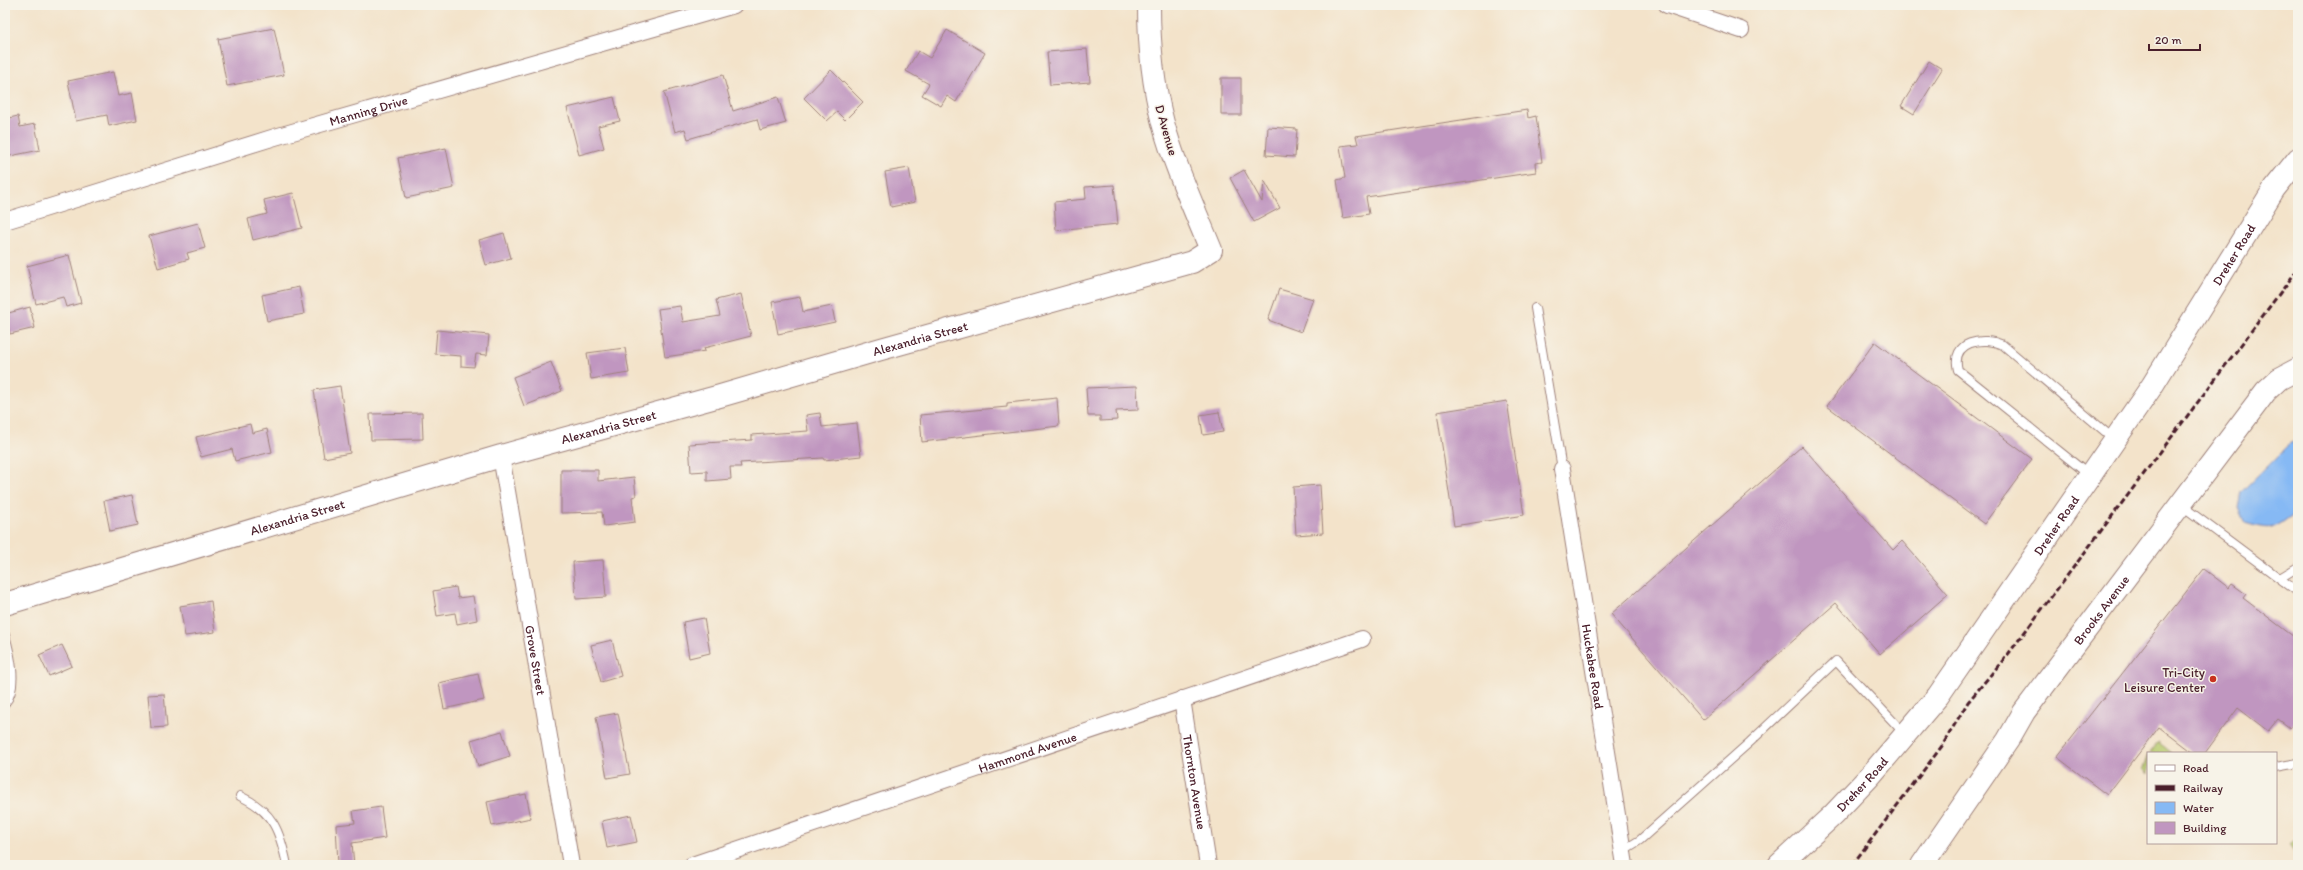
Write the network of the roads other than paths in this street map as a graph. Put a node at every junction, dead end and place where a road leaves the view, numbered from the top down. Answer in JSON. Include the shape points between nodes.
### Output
{"nodes":[{"id":1,"x":734,"y":5,"type":"edge"},
{"id":2,"x":1150,"y":5,"type":"edge"},
{"id":3,"x":1667,"y":5,"type":"edge"},
{"id":4,"x":1741,"y":30,"type":"dead end"},
{"id":5,"x":2298,"y":159,"type":"edge"},
{"id":6,"x":5,"y":221,"type":"edge"},
{"id":7,"x":1211,"y":250,"type":"joint"},
{"id":8,"x":1535,"y":308,"type":"dead end"},
{"id":9,"x":2298,"y":369,"type":"edge"},
{"id":10,"x":2115,"y":440,"type":"junction"},
{"id":11,"x":502,"y":456,"type":"junction"},
{"id":12,"x":1562,"y":469,"type":"joint"},
{"id":13,"x":2090,"y":476,"type":"junction"},
{"id":14,"x":2180,"y":504,"type":"junction"},
{"id":15,"x":2298,"y":567,"type":"edge"},
{"id":16,"x":2280,"y":578,"type":"junction"},
{"id":17,"x":2298,"y":592,"type":"edge"},
{"id":18,"x":5,"y":604,"type":"edge"},
{"id":19,"x":5,"y":635,"type":"edge"},
{"id":20,"x":1362,"y":639,"type":"dead end"},
{"id":21,"x":1182,"y":698,"type":"junction"},
{"id":22,"x":5,"y":703,"type":"edge"},
{"id":23,"x":1906,"y":735,"type":"junction"},
{"id":24,"x":2298,"y":763,"type":"edge"},
{"id":25,"x":2277,"y":767,"type":"edge"},
{"id":26,"x":240,"y":796,"type":"dead end"},
{"id":27,"x":1624,"y":858,"type":"edge"},
{"id":28,"x":287,"y":865,"type":"edge"},
{"id":29,"x":571,"y":865,"type":"edge"},
{"id":30,"x":692,"y":865,"type":"edge"},
{"id":31,"x":1208,"y":865,"type":"edge"},
{"id":32,"x":1780,"y":865,"type":"edge"},
{"id":33,"x":1922,"y":865,"type":"edge"}],
"edges":[{"from":1,"to":6,"type":"street","name":"Manning Drive","via":[[275,137]]},
{"from":2,"to":7,"type":"street","name":"D Avenue","via":[[1152,61],[1163,123]]},
{"from":3,"to":4,"type":"street"},
{"from":5,"to":10,"type":"street","name":"Dreher Road","via":[[2274,189],[2152,386]]},
{"from":7,"to":11,"type":"street","name":"Alexandria Street","via":[[1192,262]]},
{"from":8,"to":12,"type":"lane"},
{"from":9,"to":14,"type":"street","name":"Brooks Avenue","via":[[2279,379],[2266,391]]},
{"from":10,"to":13,"type":"street","name":"Dreher Road"},
{"from":10,"to":13,"type":"lane","via":[[2003,345],[1978,340],[1960,351],[1956,362],[1958,370]]},
{"from":11,"to":18,"type":"street","name":"Alexandria Street"},
{"from":11,"to":29,"type":"street","name":"Grove Street"},
{"from":12,"to":27,"type":"street","name":"Huckabee Road"},
{"from":13,"to":23,"type":"street","name":"Dreher Road","via":[[1938,696]]},
{"from":14,"to":16,"type":"lane"},
{"from":14,"to":33,"type":"street","name":"Brooks Avenue","via":[[2024,712],[2008,740]]},
{"from":15,"to":16,"type":"lane"},
{"from":16,"to":17,"type":"lane"},
{"from":19,"to":22,"type":"lane","via":[[12,681]]},
{"from":20,"to":21,"type":"street","name":"Hammond Avenue"},
{"from":21,"to":30,"type":"street","name":"Hammond Avenue"},
{"from":21,"to":31,"type":"street","name":"Thornton Avenue"},
{"from":23,"to":27,"type":"lane","via":[[1836,661],[1640,840]]},
{"from":23,"to":32,"type":"street","name":"Dreher Road","via":[[1833,814]]},
{"from":24,"to":25,"type":"lane"},
{"from":26,"to":28,"type":"lane","via":[[254,802],[271,817]]}]}
